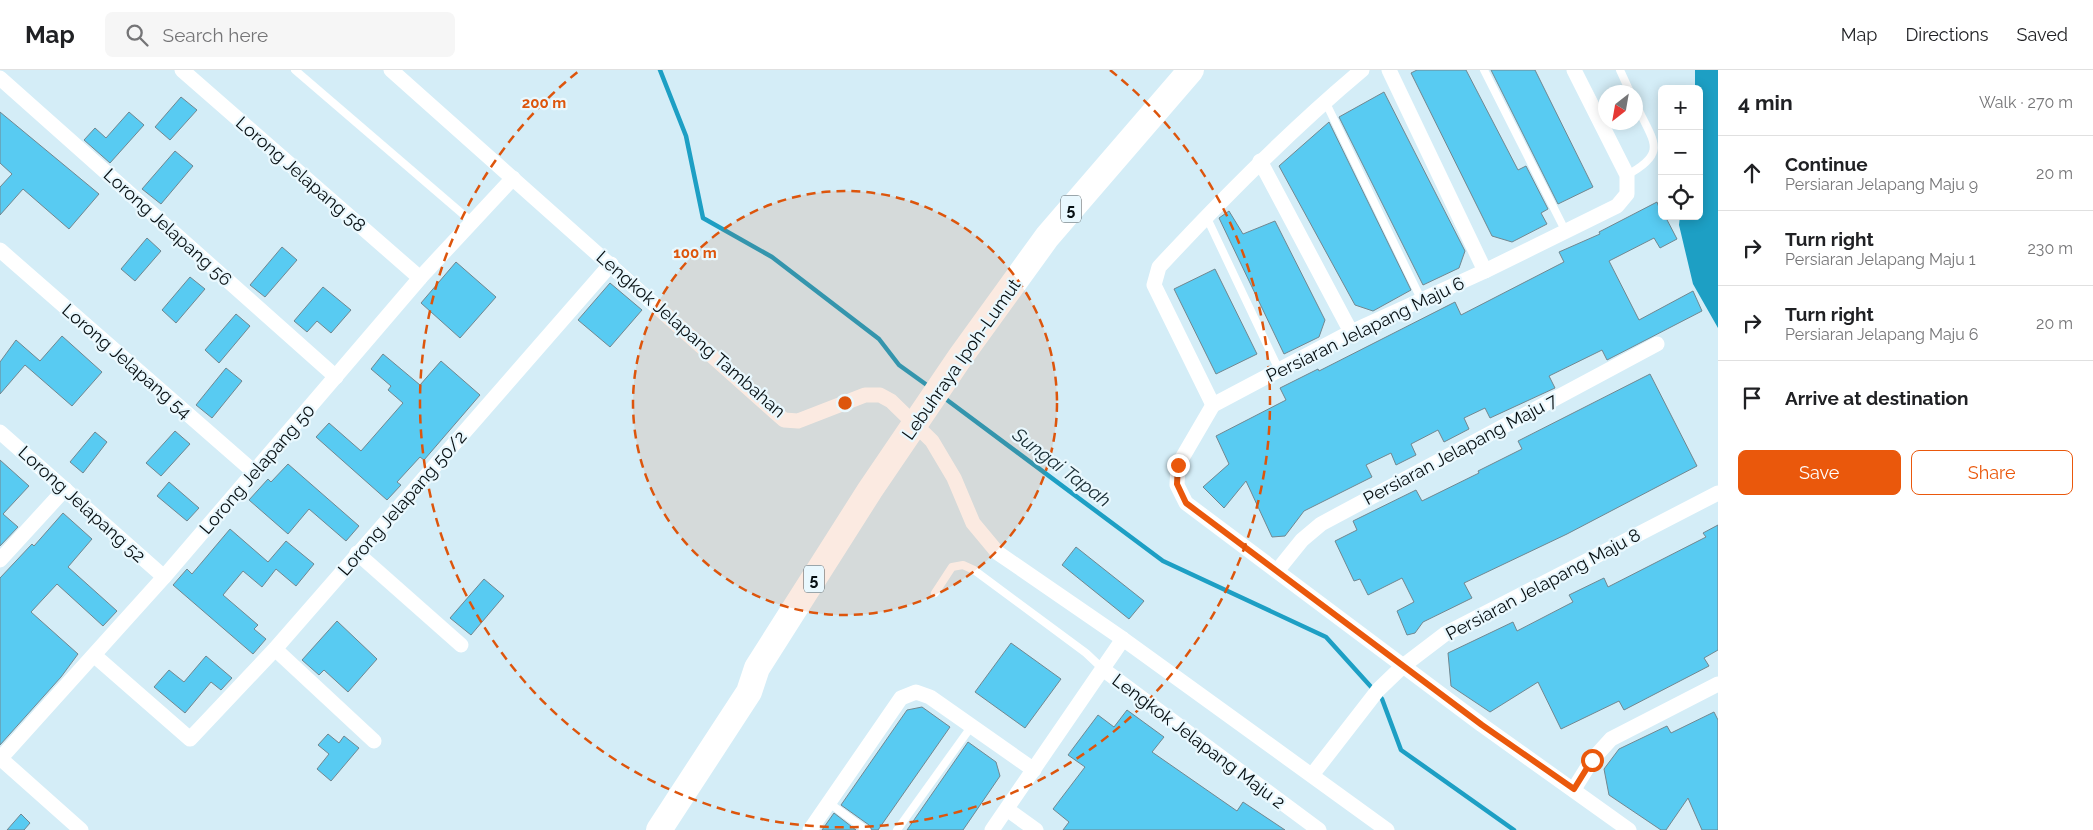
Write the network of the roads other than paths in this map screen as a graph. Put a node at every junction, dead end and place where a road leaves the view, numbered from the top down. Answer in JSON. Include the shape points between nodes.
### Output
{"nodes":[{"id":1,"x":182,"y":70,"type":"edge"},
{"id":2,"x":295,"y":70,"type":"edge"},
{"id":3,"x":391,"y":70,"type":"edge"},
{"id":4,"x":1191,"y":70,"type":"edge"},
{"id":5,"x":1362,"y":70,"type":"edge"},
{"id":6,"x":1389,"y":70,"type":"edge"},
{"id":7,"x":1484,"y":70,"type":"edge"},
{"id":8,"x":1574,"y":70,"type":"edge"},
{"id":9,"x":1620,"y":70,"type":"edge"},
{"id":10,"x":0,"y":78,"type":"edge"},
{"id":11,"x":1627,"y":85,"type":"edge"},
{"id":12,"x":1325,"y":101,"type":"junction"},
{"id":13,"x":1643,"y":120,"type":"edge"},
{"id":14,"x":1260,"y":161,"type":"junction"},
{"id":15,"x":1627,"y":175,"type":"junction"},
{"id":16,"x":513,"y":178,"type":"junction"},
{"id":17,"x":1206,"y":216,"type":"junction"},
{"id":18,"x":472,"y":222,"type":"junction"},
{"id":19,"x":1566,"y":232,"type":"junction"},
{"id":20,"x":0,"y":250,"type":"edge"},
{"id":21,"x":611,"y":264,"type":"junction"},
{"id":22,"x":1486,"y":271,"type":"junction"},
{"id":23,"x":420,"y":278,"type":"junction"},
{"id":24,"x":1422,"y":301,"type":"junction"},
{"id":25,"x":1351,"y":332,"type":"junction"},
{"id":26,"x":1658,"y":344,"type":"dead end"},
{"id":27,"x":1279,"y":370,"type":"junction"},
{"id":28,"x":336,"y":377,"type":"junction"},
{"id":29,"x":1213,"y":404,"type":"junction"},
{"id":30,"x":0,"y":432,"type":"edge"},
{"id":31,"x":254,"y":472,"type":"junction"},
{"id":32,"x":65,"y":489,"type":"junction"},
{"id":33,"x":1718,"y":493,"type":"edge"},
{"id":34,"x":357,"y":553,"type":"junction"},
{"id":35,"x":0,"y":560,"type":"edge"},
{"id":36,"x":1276,"y":571,"type":"junction"},
{"id":37,"x":164,"y":577,"type":"junction"},
{"id":38,"x":935,"y":593,"type":"dead end"},
{"id":39,"x":1123,"y":639,"type":"junction"},
{"id":40,"x":461,"y":645,"type":"dead end"},
{"id":41,"x":276,"y":649,"type":"junction"},
{"id":42,"x":95,"y":656,"type":"junction"},
{"id":43,"x":1403,"y":666,"type":"junction"},
{"id":44,"x":757,"y":668,"type":"junction"},
{"id":45,"x":1104,"y":670,"type":"junction"},
{"id":46,"x":1718,"y":684,"type":"edge"},
{"id":47,"x":972,"y":727,"type":"junction"},
{"id":48,"x":374,"y":741,"type":"dead end"},
{"id":49,"x":0,"y":759,"type":"edge"},
{"id":50,"x":1034,"y":770,"type":"junction"},
{"id":51,"x":1312,"y":775,"type":"junction"},
{"id":52,"x":1574,"y":789,"type":"junction"},
{"id":53,"x":829,"y":803,"type":"junction"},
{"id":54,"x":1008,"y":810,"type":"junction"},
{"id":55,"x":82,"y":830,"type":"edge"},
{"id":56,"x":642,"y":830,"type":"edge"},
{"id":57,"x":659,"y":830,"type":"edge"},
{"id":58,"x":810,"y":830,"type":"edge"},
{"id":59,"x":866,"y":830,"type":"edge"},
{"id":60,"x":897,"y":830,"type":"edge"},
{"id":61,"x":992,"y":830,"type":"edge"},
{"id":62,"x":1036,"y":830,"type":"edge"},
{"id":63,"x":1319,"y":830,"type":"edge"},
{"id":64,"x":1387,"y":830,"type":"edge"},
{"id":65,"x":1629,"y":830,"type":"edge"}],
"edges":[{"from":1,"to":23,"type":"street","name":"Lorong Jelapang 58"},
{"from":2,"to":18,"type":"lane"},
{"from":3,"to":16,"type":"street","name":"Lengkok Jelapang Tambahan"},
{"from":4,"to":44,"type":"highway","name":"Lebuhraya Ipoh-Lumut","number":"5","via":[[1047,237],[870,490]]},
{"from":5,"to":12,"type":"street"},
{"from":6,"to":22,"type":"street"},
{"from":7,"to":19,"type":"lane"},
{"from":8,"to":15,"type":"street"},
{"from":9,"to":11,"type":"lane"},
{"from":10,"to":28,"type":"street","name":"Lorong Jelapang 56"},
{"from":12,"to":14,"type":"street"},
{"from":12,"to":24,"type":"lane"},
{"from":13,"to":15,"type":"lane","via":[[1655,148],[1653,158]]},
{"from":14,"to":17,"type":"street"},
{"from":14,"to":25,"type":"street"},
{"from":15,"to":19,"type":"street","name":"Persiaran Jelapang Maju 6","via":[[1627,194],[1617,206]]},
{"from":16,"to":18,"type":"street","name":"Lorong Jelapang 50"},
{"from":16,"to":21,"type":"street","name":"Lengkok Jelapang Tambahan"},
{"from":17,"to":27,"type":"lane"},
{"from":17,"to":29,"type":"street","via":[[1159,268],[1154,286]]},
{"from":18,"to":23,"type":"street","name":"Lorong Jelapang 50"},
{"from":19,"to":22,"type":"street","name":"Persiaran Jelapang Maju 6"},
{"from":20,"to":31,"type":"street","name":"Lorong Jelapang 54"},
{"from":21,"to":34,"type":"street","name":"Lorong Jelapang 50/2"},
{"from":21,"to":39,"type":"street","name":"Lengkok Jelapang Tambahan","via":[[784,420],[798,421],[865,395],[880,395],[891,401],[932,441],[954,478],[973,523],[998,553]]},
{"from":22,"to":24,"type":"street","name":"Persiaran Jelapang Maju 6"},
{"from":23,"to":28,"type":"street","name":"Lorong Jelapang 50"},
{"from":24,"to":25,"type":"street","name":"Persiaran Jelapang Maju 6"},
{"from":25,"to":27,"type":"street","name":"Persiaran Jelapang Maju 6"},
{"from":26,"to":36,"type":"street","name":"Persiaran Jelapang Maju 7","via":[[1321,524],[1302,540]]},
{"from":27,"to":29,"type":"street","name":"Persiaran Jelapang Maju 6"},
{"from":28,"to":31,"type":"street","name":"Lorong Jelapang 50"},
{"from":29,"to":36,"type":"street","via":[[1178,465],[1177,484],[1186,503]]},
{"from":30,"to":32,"type":"street","name":"Lorong Jelapang 52"},
{"from":31,"to":37,"type":"street","name":"Lorong Jelapang 50"},
{"from":32,"to":35,"type":"street"},
{"from":32,"to":37,"type":"street","name":"Lorong Jelapang 52"},
{"from":33,"to":43,"type":"street","name":"Persiaran Jelapang Maju 8","via":[[1446,634]]},
{"from":34,"to":40,"type":"street"},
{"from":34,"to":41,"type":"street","name":"Lorong Jelapang 50/2"},
{"from":36,"to":43,"type":"street"},
{"from":37,"to":42,"type":"street","name":"Lorong Jelapang 50"},
{"from":38,"to":45,"type":"lane","via":[[952,567],[963,565],[974,570]]},
{"from":39,"to":45,"type":"street"},
{"from":39,"to":51,"type":"street","name":"Lengkok Jelapang Tambahan"},
{"from":41,"to":42,"type":"street","name":"Lorong Jelapang 50/2","via":[[190,739]]},
{"from":41,"to":48,"type":"street"},
{"from":42,"to":49,"type":"street","name":"Lorong Jelapang 50"},
{"from":43,"to":51,"type":"street","name":"Persiaran Jelapang Maju 8","via":[[1378,690]]},
{"from":43,"to":52,"type":"street"},
{"from":44,"to":56,"type":"highway","name":"Lebuhraya Ipoh-Lumut","number":"5","via":[[745,678]]},
{"from":44,"to":57,"type":"highway","name":"Lebuhraya Ipoh-Lumut","number":"5","via":[[749,692]]},
{"from":45,"to":50,"type":"street"},
{"from":45,"to":63,"type":"street","name":"Lengkok Jelapang Maju 2"},
{"from":46,"to":52,"type":"street","via":[[1611,739],[1592,760]]},
{"from":47,"to":50,"type":"street"},
{"from":47,"to":53,"type":"street","via":[[930,697],[916,692],[901,698]]},
{"from":47,"to":60,"type":"lane"},
{"from":49,"to":55,"type":"street"},
{"from":50,"to":54,"type":"street"},
{"from":51,"to":64,"type":"street","name":"Lengkok Jelapang Tambahan"},
{"from":52,"to":65,"type":"street"},
{"from":53,"to":58,"type":"street"},
{"from":53,"to":59,"type":"lane"},
{"from":54,"to":61,"type":"street"},
{"from":54,"to":62,"type":"street"}]}
